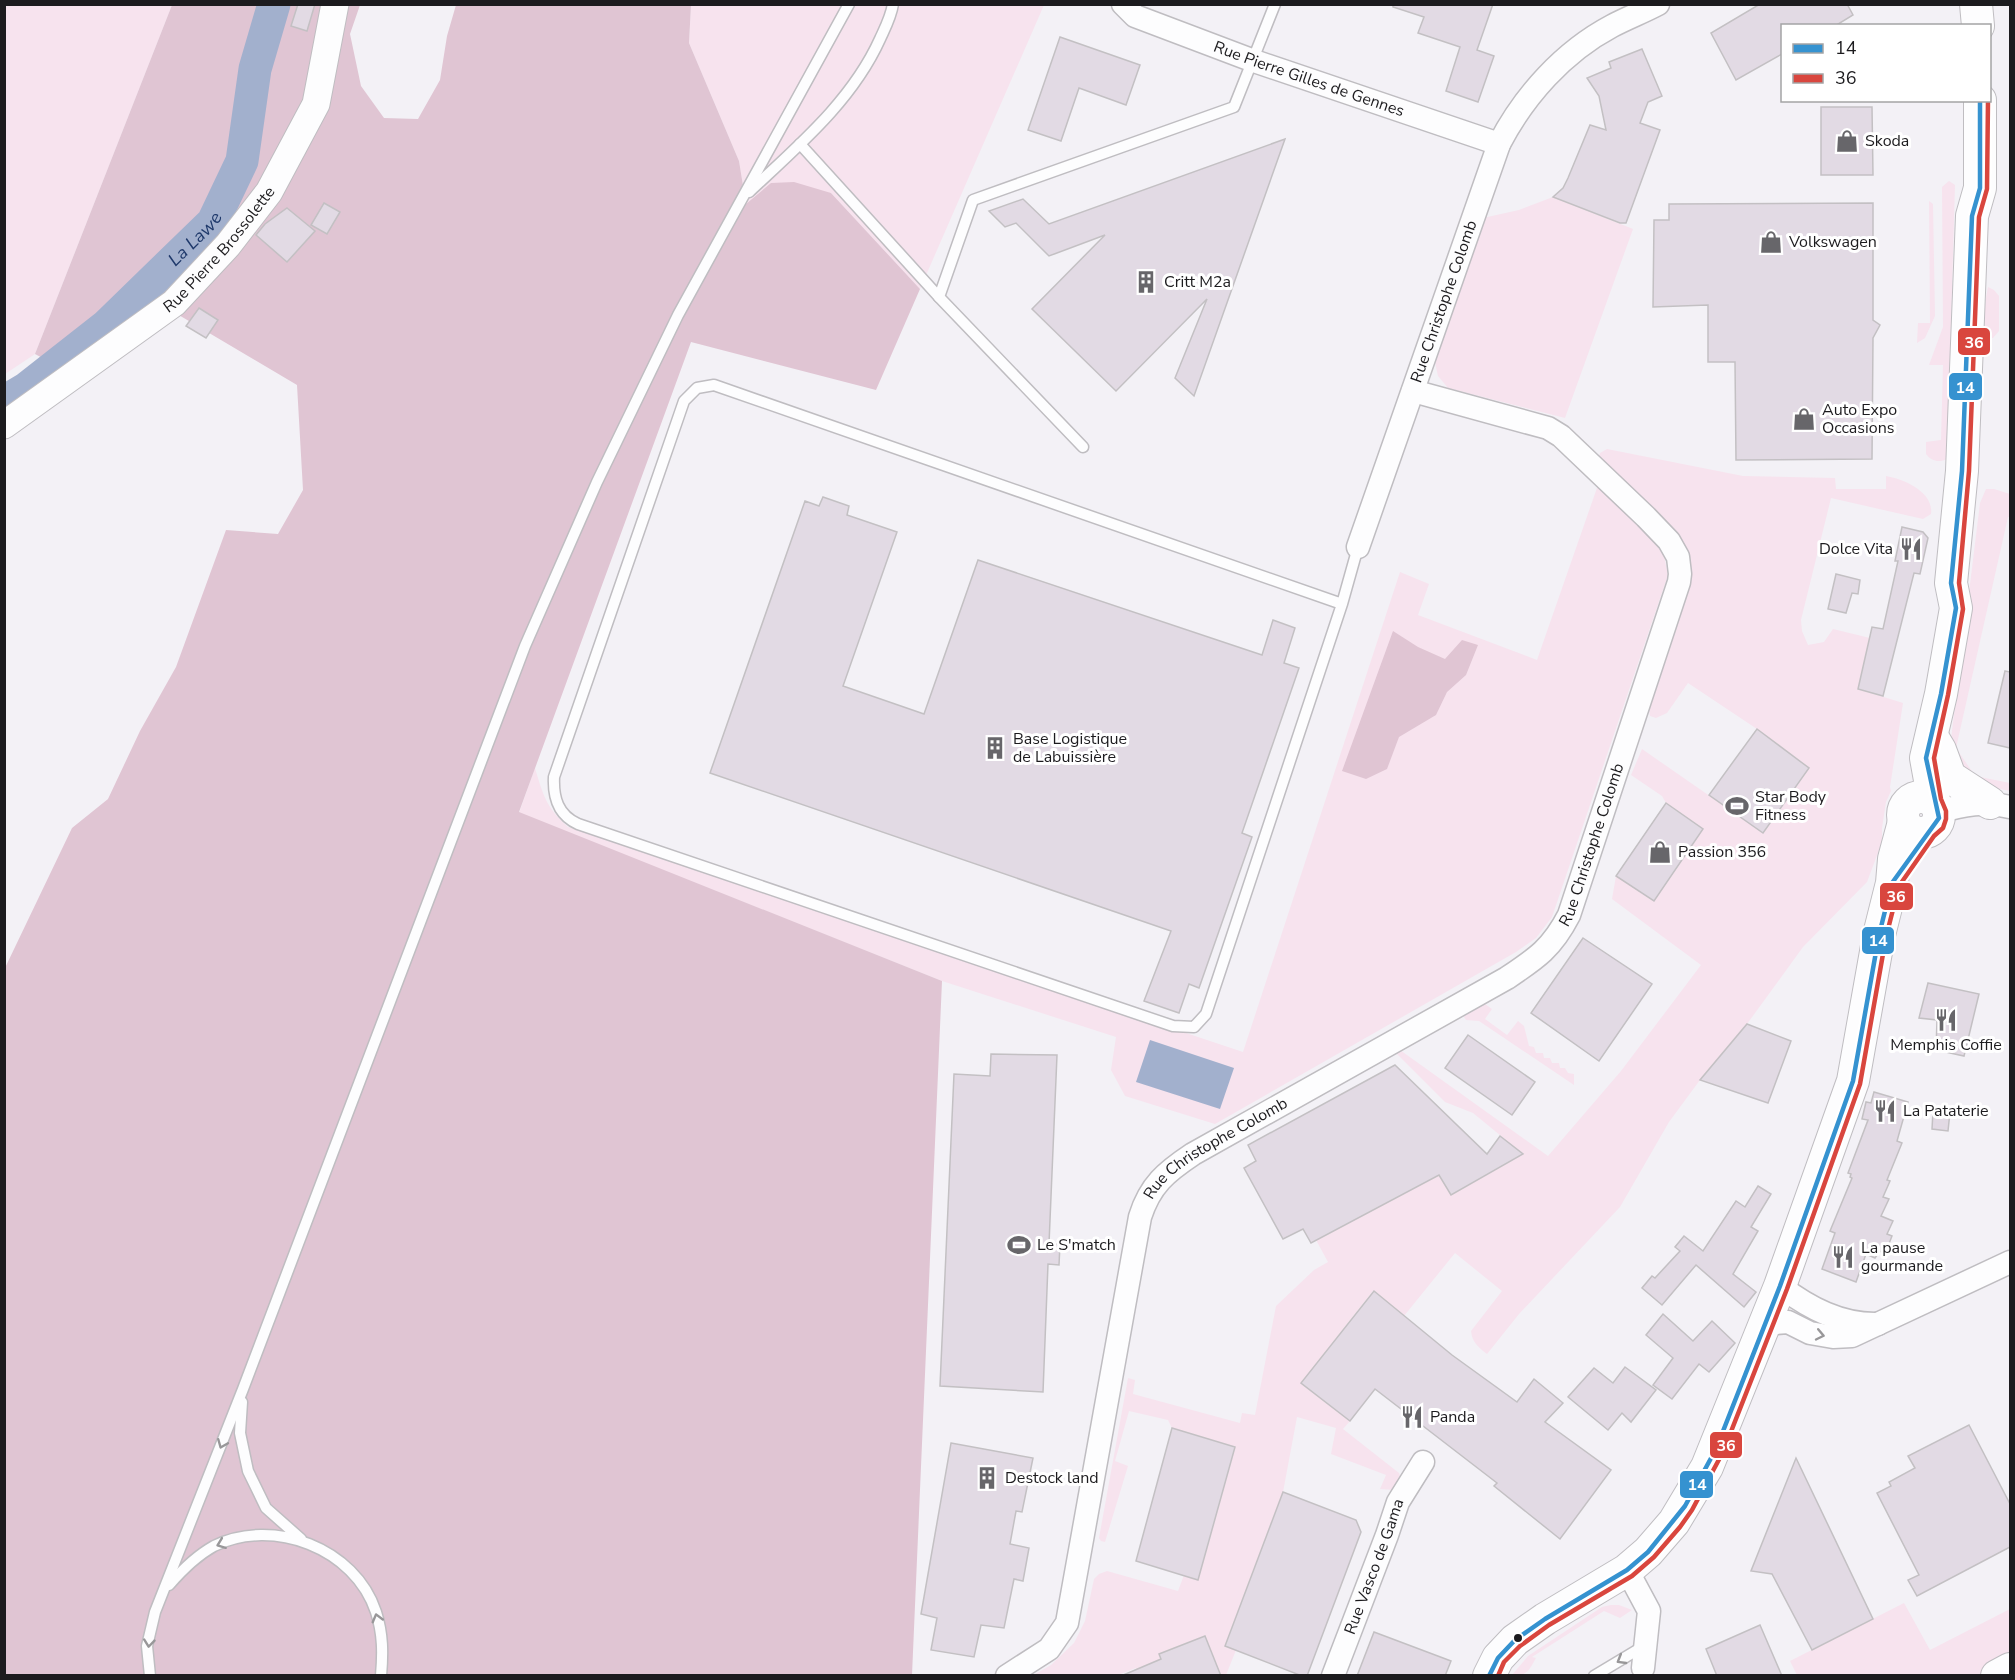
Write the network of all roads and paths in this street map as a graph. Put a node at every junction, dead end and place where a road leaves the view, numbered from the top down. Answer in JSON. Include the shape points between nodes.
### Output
{"nodes":[{"id":1,"x":335,"y":4,"type":"edge"},
{"id":2,"x":849,"y":4,"type":"edge"},
{"id":3,"x":893,"y":4,"type":"edge"},
{"id":4,"x":1123,"y":4,"type":"edge"},
{"id":5,"x":1275,"y":4,"type":"edge"},
{"id":6,"x":1658,"y":4,"type":"edge"},
{"id":7,"x":1960,"y":4,"type":"edge"},
{"id":8,"x":1976,"y":4,"type":"edge"},
{"id":9,"x":1983,"y":4,"type":"edge"},
{"id":10,"x":1961,"y":24,"type":"edge"},
{"id":11,"x":1980,"y":24,"type":"edge"},
{"id":12,"x":1980,"y":24,"type":"edge"},
{"id":13,"x":1254,"y":61,"type":"junction"},
{"id":14,"x":1963,"y":102,"type":"edge"},
{"id":15,"x":1980,"y":102,"type":"edge"},
{"id":16,"x":800,"y":144,"type":"junction"},
{"id":17,"x":1499,"y":144,"type":"junction"},
{"id":18,"x":742,"y":198,"type":"junction"},
{"id":19,"x":1972,"y":216,"type":"junction"},
{"id":20,"x":939,"y":297,"type":"junction"},
{"id":21,"x":1413,"y":392,"type":"junction"},
{"id":22,"x":4,"y":425,"type":"edge"},
{"id":23,"x":1083,"y":447,"type":"dead end"},
{"id":24,"x":1359,"y":547,"type":"joint"},
{"id":25,"x":1952,"y":590,"type":"junction"},
{"id":26,"x":1342,"y":603,"type":"junction"},
{"id":27,"x":1931,"y":733,"type":"junction"},
{"id":28,"x":2000,"y":805,"type":"edge"},
{"id":29,"x":1923,"y":814,"type":"junction"},
{"id":30,"x":2010,"y":1262,"type":"edge"},
{"id":31,"x":1780,"y":1286,"type":"junction"},
{"id":32,"x":1764,"y":1324,"type":"junction"},
{"id":33,"x":1880,"y":1324,"type":"junction"},
{"id":34,"x":243,"y":1389,"type":"junction"},
{"id":35,"x":1423,"y":1462,"type":"dead end"},
{"id":36,"x":303,"y":1540,"type":"junction"},
{"id":37,"x":1627,"y":1570,"type":"junction"},
{"id":38,"x":155,"y":1612,"type":"junction"},
{"id":39,"x":1647,"y":1644,"type":"junction"},
{"id":40,"x":1643,"y":1668,"type":"dead end"},
{"id":41,"x":2010,"y":1669,"type":"edge"},
{"id":42,"x":1489,"y":1675,"type":"edge"},
{"id":43,"x":150,"y":1676,"type":"edge"},
{"id":44,"x":381,"y":1676,"type":"edge"},
{"id":45,"x":1007,"y":1676,"type":"edge"},
{"id":46,"x":1333,"y":1676,"type":"edge"},
{"id":47,"x":1594,"y":1676,"type":"edge"},
{"id":48,"x":1997,"y":1676,"type":"edge"}],
"edges":[{"from":1,"to":22,"type":"street","name":"Rue Pierre Brossolette","via":[[316,104],[269,192],[235,236],[174,303]]},
{"from":2,"to":18,"type":"lane"},
{"from":3,"to":16,"type":"lane","via":[[873,54],[848,93]]},
{"from":4,"to":13,"type":"street","name":"Rue Pierre Gilles de Gennes","via":[[1135,16]]},
{"from":5,"to":13,"type":"lane"},
{"from":6,"to":17,"type":"street","name":"Rue Christophe Colomb","via":[[1611,27],[1562,62],[1525,102]]},
{"from":7,"to":10,"type":"main road"},
{"from":8,"to":11,"type":"main road"},
{"from":9,"to":12,"type":"main road"},
{"from":13,"to":17,"type":"street","name":"Rue Pierre Gilles de Gennes"},
{"from":13,"to":20,"type":"lane","via":[[1234,107],[973,200]]},
{"from":14,"to":19,"type":"main road","via":[[1965,192]]},
{"from":15,"to":19,"type":"main road","via":[[1980,189]]},
{"from":16,"to":18,"type":"lane"},
{"from":16,"to":20,"type":"lane"},
{"from":17,"to":21,"type":"street","name":"Rue Christophe Colomb"},
{"from":18,"to":34,"type":"lane","via":[[678,315],[602,471],[525,646]]},
{"from":19,"to":25,"type":"main road","via":[[1962,471]]},
{"from":20,"to":23,"type":"lane"},
{"from":21,"to":24,"type":"street"},
{"from":21,"to":45,"type":"street","name":"Rue Christophe Colomb","via":[[1548,428],[1561,436],[1669,541],[1678,557],[1679,582],[1569,915],[1546,951],[1507,978],[1193,1154],[1167,1173],[1148,1195],[1140,1216],[1068,1623],[1049,1649]]},
{"from":24,"to":26,"type":"lane"},
{"from":25,"to":27,"type":"main road","via":[[1956,608]]},
{"from":25,"to":29,"type":"main road","via":[[1940,605],[1914,760]]},
{"from":26,"to":26,"type":"lane","via":[[714,385],[697,388],[684,401],[554,777],[555,800],[561,811],[578,824],[1173,1026],[1194,1027],[1206,1014]]},
{"from":27,"to":28,"type":"main road","via":[[1950,777]]},
{"from":27,"to":29,"type":"main road"},
{"from":28,"to":29,"type":"street","via":[[1973,804]]},
{"from":29,"to":31,"type":"main road","via":[[1892,883],[1853,1081]]},
{"from":30,"to":33,"type":"street"},
{"from":31,"to":32,"type":"main road"},
{"from":31,"to":33,"type":"street","via":[[1827,1315],[1860,1324]]},
{"from":32,"to":33,"type":"street","one_way":true,"via":[[1788,1322],[1810,1333],[1833,1337],[1852,1336]]},
{"from":32,"to":37,"type":"main road","via":[[1707,1467],[1674,1522]]},
{"from":34,"to":36,"type":"lane","via":[[240,1433],[248,1471],[266,1508]]},
{"from":34,"to":38,"type":"lane","one_way":true},
{"from":35,"to":46,"type":"street","name":"Rue Vasco de Gama","via":[[1398,1502]]},
{"from":36,"to":38,"type":"lane","one_way":true,"via":[[273,1535],[243,1537],[214,1546],[189,1563],[169,1585]]},
{"from":44,"to":36,"type":"lane","one_way":true,"via":[[383,1645],[376,1611],[359,1581],[334,1556]]},
{"from":37,"to":39,"type":"street","via":[[1649,1611]]},
{"from":37,"to":42,"type":"main road","via":[[1515,1640]]},
{"from":38,"to":43,"type":"lane","one_way":true,"via":[[147,1646]]},
{"from":39,"to":40,"type":"street"},
{"from":39,"to":47,"type":"lane","one_way":true},
{"from":41,"to":48,"type":"main road"}]}
